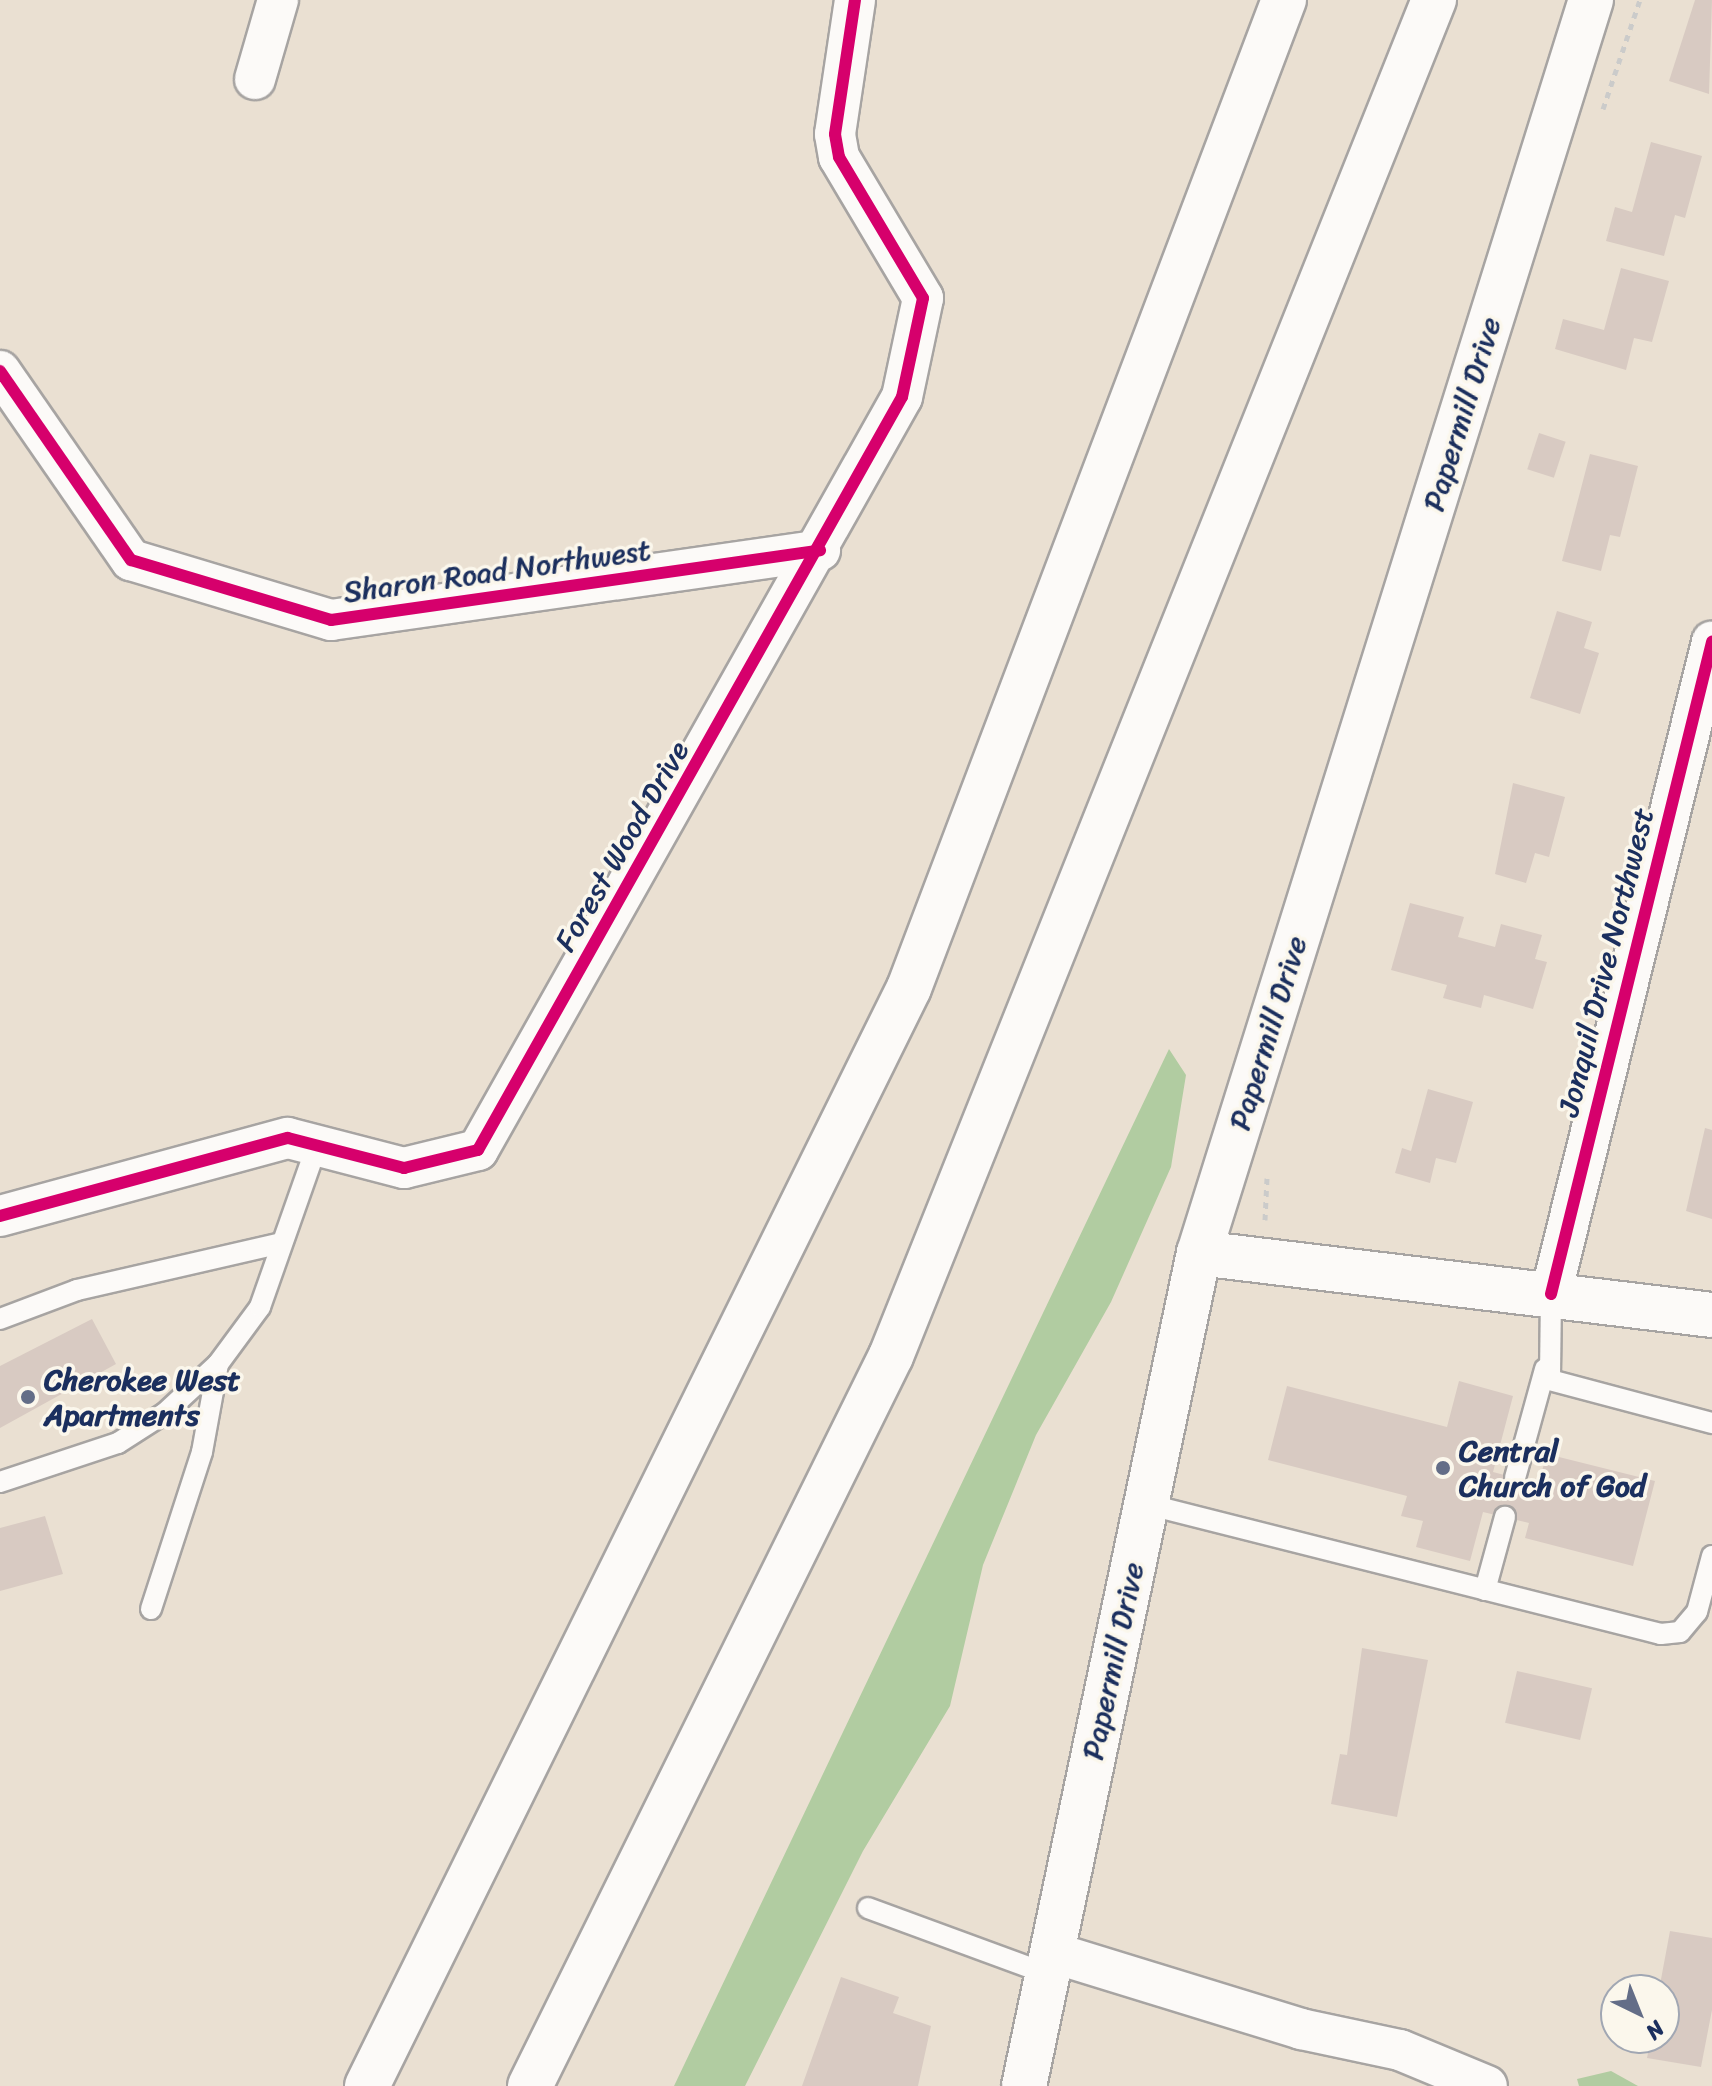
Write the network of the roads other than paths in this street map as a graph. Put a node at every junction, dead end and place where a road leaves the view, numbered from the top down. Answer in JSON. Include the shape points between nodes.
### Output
{"nodes":[{"id":1,"x":278,"y":0,"type":"edge"},
{"id":2,"x":855,"y":0,"type":"edge"},
{"id":3,"x":1284,"y":0,"type":"edge"},
{"id":4,"x":1434,"y":0,"type":"edge"},
{"id":5,"x":1591,"y":0,"type":"edge"},
{"id":6,"x":255,"y":79,"type":"dead end"},
{"id":7,"x":0,"y":371,"type":"edge"},
{"id":8,"x":816,"y":559,"type":"junction"},
{"id":9,"x":1712,"y":642,"type":"edge"},
{"id":10,"x":317,"y":1145,"type":"junction"},
{"id":11,"x":0,"y":1216,"type":"edge"},
{"id":12,"x":282,"y":1243,"type":"junction"},
{"id":13,"x":1199,"y":1253,"type":"junction"},
{"id":14,"x":1551,"y":1294,"type":"junction"},
{"id":15,"x":1712,"y":1315,"type":"edge"},
{"id":16,"x":0,"y":1319,"type":"edge"},
{"id":17,"x":218,"y":1364,"type":"junction"},
{"id":18,"x":1545,"y":1369,"type":"junction"},
{"id":19,"x":1712,"y":1423,"type":"edge"},
{"id":20,"x":1515,"y":1478,"type":"dead end"},
{"id":21,"x":0,"y":1482,"type":"edge"},
{"id":22,"x":1146,"y":1504,"type":"junction"},
{"id":23,"x":1505,"y":1517,"type":"dead end"},
{"id":24,"x":1712,"y":1556,"type":"edge"},
{"id":25,"x":1485,"y":1590,"type":"junction"},
{"id":26,"x":151,"y":1609,"type":"dead end"},
{"id":27,"x":868,"y":1908,"type":"dead end"},
{"id":28,"x":1049,"y":1963,"type":"junction"},
{"id":29,"x":367,"y":2086,"type":"edge"},
{"id":30,"x":530,"y":2086,"type":"edge"},
{"id":31,"x":1024,"y":2086,"type":"edge"},
{"id":32,"x":1487,"y":2086,"type":"edge"}],
"edges":[{"from":1,"to":6,"type":"street"},
{"from":2,"to":8,"type":"street","name":"Forest Wood Drive","via":[[836,120],[839,157],[923,298],[902,397]]},
{"from":3,"to":29,"type":"main road","via":[[909,988]]},
{"from":4,"to":30,"type":"main road","via":[[891,1356]]},
{"from":5,"to":13,"type":"main road","name":"Papermill Drive"},
{"from":7,"to":8,"type":"street","name":"Sharon Road Northwest","via":[[131,560],[331,620]]},
{"from":8,"to":10,"type":"street","name":"Forest Wood Drive","via":[[478,1150],[404,1168]]},
{"from":9,"to":14,"type":"street","name":"Jonquil Drive Northwest"},
{"from":10,"to":11,"type":"street","via":[[288,1138]]},
{"from":10,"to":12,"type":"lane"},
{"from":12,"to":16,"type":"lane","via":[[77,1290]]},
{"from":12,"to":17,"type":"lane","via":[[260,1307]]},
{"from":13,"to":14,"type":"main road"},
{"from":13,"to":22,"type":"main road","name":"Papermill Drive"},
{"from":14,"to":15,"type":"main road"},
{"from":14,"to":18,"type":"lane"},
{"from":17,"to":21,"type":"lane","via":[[165,1413],[118,1443]]},
{"from":17,"to":26,"type":"lane","via":[[202,1452]]},
{"from":18,"to":19,"type":"lane","via":[[1569,1390]]},
{"from":18,"to":20,"type":"lane"},
{"from":22,"to":25,"type":"lane"},
{"from":22,"to":28,"type":"main road","name":"Papermill Drive"},
{"from":23,"to":25,"type":"lane"},
{"from":24,"to":25,"type":"lane","via":[[1697,1612],[1680,1632],[1661,1634]]},
{"from":27,"to":28,"type":"lane"},
{"from":28,"to":31,"type":"main road","name":"Papermill Drive"},
{"from":28,"to":32,"type":"street","via":[[1400,2050]]}]}
